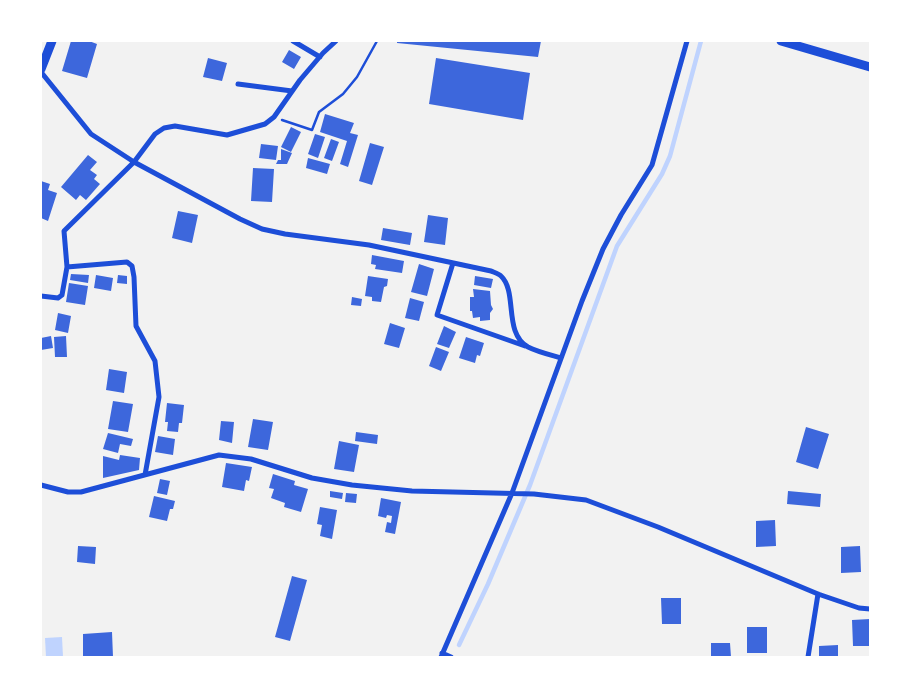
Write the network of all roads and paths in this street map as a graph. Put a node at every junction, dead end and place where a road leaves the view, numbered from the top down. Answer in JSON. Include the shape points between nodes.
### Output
{"nodes":[{"id":1,"x":52,"y":41,"type":"edge"},
{"id":2,"x":294,"y":41,"type":"edge"},
{"id":3,"x":336,"y":41,"type":"edge"},
{"id":4,"x":377,"y":41,"type":"edge"},
{"id":5,"x":687,"y":41,"type":"edge"},
{"id":6,"x":781,"y":41,"type":"edge"},
{"id":7,"x":320,"y":57,"type":"junction"},
{"id":8,"x":870,"y":67,"type":"edge"},
{"id":9,"x":41,"y":71,"type":"edge"},
{"id":10,"x":238,"y":84,"type":"dead end"},
{"id":11,"x":292,"y":91,"type":"junction"},
{"id":12,"x":274,"y":117,"type":"junction"},
{"id":13,"x":134,"y":162,"type":"junction"},
{"id":14,"x":453,"y":263,"type":"junction"},
{"id":15,"x":66,"y":268,"type":"junction"},
{"id":16,"x":41,"y":296,"type":"edge"},
{"id":17,"x":528,"y":347,"type":"junction"},
{"id":18,"x":561,"y":358,"type":"junction"},
{"id":19,"x":145,"y":475,"type":"junction"},
{"id":20,"x":41,"y":485,"type":"edge"},
{"id":21,"x":512,"y":493,"type":"junction"},
{"id":22,"x":818,"y":594,"type":"junction"},
{"id":23,"x":870,"y":609,"type":"edge"},
{"id":24,"x":442,"y":655,"type":"edge"},
{"id":25,"x":452,"y":657,"type":"edge"},
{"id":26,"x":808,"y":657,"type":"edge"}],
"edges":[{"from":1,"to":9,"type":"street"},
{"from":2,"to":7,"type":"street"},
{"from":3,"to":7,"type":"street"},
{"from":4,"to":12,"type":"path","via":[[357,77],[343,94],[319,112],[312,130]]},
{"from":5,"to":18,"type":"street","via":[[652,165],[603,248]]},
{"from":6,"to":8,"type":"street"},
{"from":7,"to":11,"type":"street"},
{"from":9,"to":13,"type":"street","via":[[91,134]]},
{"from":10,"to":11,"type":"street"},
{"from":11,"to":12,"type":"street"},
{"from":12,"to":13,"type":"street","via":[[265,124],[227,135],[175,126],[164,128],[154,134]]},
{"from":13,"to":14,"type":"street","via":[[262,229],[369,245]]},
{"from":13,"to":15,"type":"street","via":[[64,231]]},
{"from":14,"to":17,"type":"street","via":[[501,276],[507,288],[515,332]]},
{"from":14,"to":17,"type":"street","via":[[437,316]]},
{"from":15,"to":16,"type":"street","via":[[62,295],[58,298]]},
{"from":15,"to":19,"type":"street","via":[[127,262],[132,266],[136,326],[155,361],[159,397]]},
{"from":17,"to":18,"type":"street"},
{"from":18,"to":21,"type":"street"},
{"from":19,"to":20,"type":"street","via":[[80,492]]},
{"from":19,"to":21,"type":"street","via":[[219,455],[251,459],[312,478],[352,485],[412,491]]},
{"from":21,"to":22,"type":"street","via":[[586,500]]},
{"from":21,"to":24,"type":"street"},
{"from":22,"to":23,"type":"street"},
{"from":22,"to":26,"type":"street"},
{"from":24,"to":25,"type":"street"}]}
